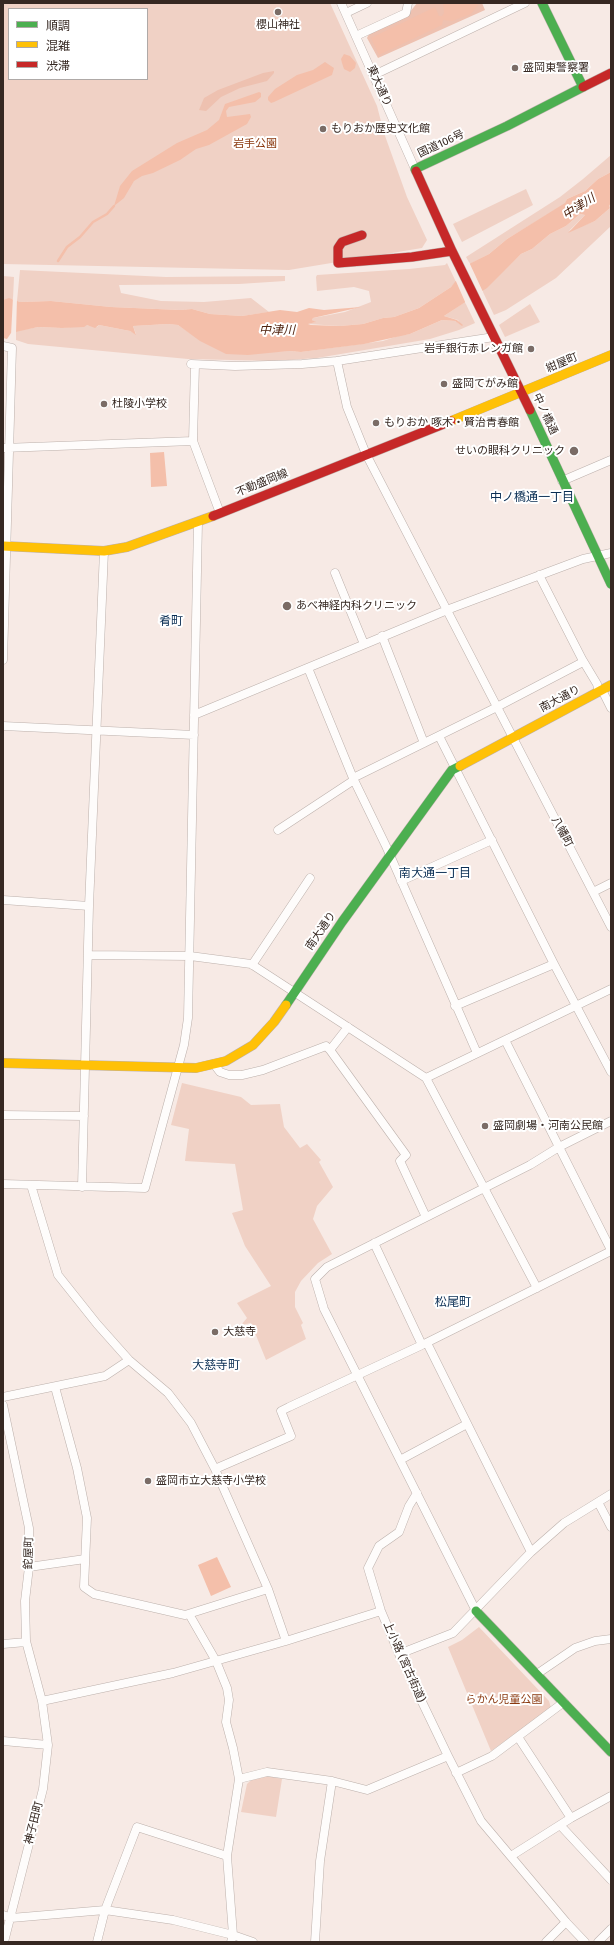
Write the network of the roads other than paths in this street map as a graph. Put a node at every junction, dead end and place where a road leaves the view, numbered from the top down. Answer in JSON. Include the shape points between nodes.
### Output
{"nodes":[{"id":1,"x":341,"y":3,"type":"edge"},
{"id":2,"x":367,"y":3,"type":"edge"},
{"id":3,"x":402,"y":3,"type":"edge"},
{"id":4,"x":408,"y":3,"type":"edge"},
{"id":5,"x":525,"y":3,"type":"edge"},
{"id":6,"x":542,"y":3,"type":"edge"},
{"id":7,"x":346,"y":13,"type":"junction"},
{"id":8,"x":406,"y":13,"type":"junction"},
{"id":9,"x":356,"y":36,"type":"junction"},
{"id":10,"x":374,"y":74,"type":"junction"},
{"id":11,"x":611,"y":74,"type":"edge"},
{"id":12,"x":584,"y":87,"type":"junction"},
{"id":13,"x":415,"y":169,"type":"junction"},
{"id":14,"x":362,"y":235,"type":"dead end"},
{"id":15,"x":454,"y":255,"type":"junction"},
{"id":16,"x":486,"y":320,"type":"joint"},
{"id":17,"x":494,"y":337,"type":"junction"},
{"id":18,"x":3,"y":346,"type":"edge"},
{"id":19,"x":611,"y":355,"type":"edge"},
{"id":20,"x":337,"y":361,"type":"junction"},
{"id":21,"x":522,"y":393,"type":"junction"},
{"id":22,"x":193,"y":441,"type":"junction"},
{"id":23,"x":6,"y":448,"type":"edge"},
{"id":24,"x":366,"y":454,"type":"junction"},
{"id":25,"x":611,"y":460,"type":"edge"},
{"id":26,"x":562,"y":481,"type":"junction"},
{"id":27,"x":220,"y":513,"type":"junction"},
{"id":28,"x":198,"y":522,"type":"junction"},
{"id":29,"x":5,"y":547,"type":"edge"},
{"id":30,"x":104,"y":551,"type":"junction"},
{"id":31,"x":611,"y":553,"type":"edge"},
{"id":32,"x":598,"y":557,"type":"junction"},
{"id":33,"x":335,"y":573,"type":"dead end"},
{"id":34,"x":539,"y":576,"type":"junction"},
{"id":35,"x":611,"y":584,"type":"edge"},
{"id":36,"x":447,"y":610,"type":"junction"},
{"id":37,"x":382,"y":636,"type":"junction"},
{"id":38,"x":364,"y":644,"type":"junction"},
{"id":39,"x":3,"y":660,"type":"edge"},
{"id":40,"x":583,"y":662,"type":"junction"},
{"id":41,"x":308,"y":668,"type":"junction"},
{"id":42,"x":611,"y":685,"type":"edge"},
{"id":43,"x":600,"y":691,"type":"junction"},
{"id":44,"x":497,"y":707,"type":"junction"},
{"id":45,"x":611,"y":708,"type":"edge"},
{"id":46,"x":194,"y":715,"type":"junction"},
{"id":47,"x":3,"y":726,"type":"edge"},
{"id":48,"x":97,"y":730,"type":"junction"},
{"id":49,"x":194,"y":735,"type":"junction"},
{"id":50,"x":439,"y":736,"type":"junction"},
{"id":51,"x":512,"y":738,"type":"junction"},
{"id":52,"x":424,"y":743,"type":"junction"},
{"id":53,"x":455,"y":769,"type":"junction"},
{"id":54,"x":354,"y":779,"type":"junction"},
{"id":55,"x":278,"y":830,"type":"dead end"},
{"id":56,"x":492,"y":840,"type":"junction"},
{"id":57,"x":389,"y":856,"type":"junction"},
{"id":58,"x":310,"y":878,"type":"dead end"},
{"id":59,"x":401,"y":881,"type":"junction"},
{"id":60,"x":611,"y":883,"type":"edge"},
{"id":61,"x":593,"y":892,"type":"junction"},
{"id":62,"x":3,"y":900,"type":"edge"},
{"id":63,"x":89,"y":906,"type":"junction"},
{"id":64,"x":611,"y":927,"type":"edge"},
{"id":65,"x":89,"y":955,"type":"junction"},
{"id":66,"x":190,"y":956,"type":"junction"},
{"id":67,"x":554,"y":964,"type":"junction"},
{"id":68,"x":252,"y":965,"type":"junction"},
{"id":69,"x":611,"y":989,"type":"edge"},
{"id":70,"x":294,"y":992,"type":"junction"},
{"id":71,"x":455,"y":1006,"type":"junction"},
{"id":72,"x":577,"y":1006,"type":"junction"},
{"id":73,"x":348,"y":1027,"type":"junction"},
{"id":74,"x":505,"y":1040,"type":"junction"},
{"id":75,"x":330,"y":1050,"type":"junction"},
{"id":76,"x":478,"y":1053,"type":"junction"},
{"id":77,"x":3,"y":1063,"type":"edge"},
{"id":78,"x":214,"y":1064,"type":"junction"},
{"id":79,"x":86,"y":1066,"type":"junction"},
{"id":80,"x":177,"y":1066,"type":"junction"},
{"id":81,"x":611,"y":1072,"type":"edge"},
{"id":82,"x":426,"y":1078,"type":"junction"},
{"id":83,"x":3,"y":1115,"type":"edge"},
{"id":84,"x":84,"y":1116,"type":"junction"},
{"id":85,"x":611,"y":1121,"type":"edge"},
{"id":86,"x":559,"y":1148,"type":"junction"},
{"id":87,"x":3,"y":1184,"type":"edge"},
{"id":88,"x":31,"y":1185,"type":"junction"},
{"id":89,"x":82,"y":1187,"type":"junction"},
{"id":90,"x":484,"y":1188,"type":"junction"},
{"id":91,"x":426,"y":1217,"type":"junction"},
{"id":92,"x":374,"y":1243,"type":"junction"},
{"id":93,"x":611,"y":1250,"type":"edge"},
{"id":94,"x":537,"y":1288,"type":"junction"},
{"id":95,"x":425,"y":1344,"type":"junction"},
{"id":96,"x":129,"y":1360,"type":"junction"},
{"id":97,"x":357,"y":1376,"type":"junction"},
{"id":98,"x":55,"y":1387,"type":"junction"},
{"id":99,"x":3,"y":1397,"type":"edge"},
{"id":100,"x":3,"y":1405,"type":"edge"},
{"id":101,"x":468,"y":1424,"type":"junction"},
{"id":102,"x":400,"y":1460,"type":"junction"},
{"id":103,"x":215,"y":1469,"type":"junction"},
{"id":104,"x":417,"y":1493,"type":"junction"},
{"id":105,"x":611,"y":1494,"type":"edge"},
{"id":106,"x":598,"y":1502,"type":"junction"},
{"id":107,"x":611,"y":1528,"type":"edge"},
{"id":108,"x":531,"y":1552,"type":"junction"},
{"id":109,"x":85,"y":1559,"type":"junction"},
{"id":110,"x":29,"y":1566,"type":"junction"},
{"id":111,"x":268,"y":1589,"type":"junction"},
{"id":112,"x":381,"y":1611,"type":"junction"},
{"id":113,"x":476,"y":1611,"type":"junction"},
{"id":114,"x":189,"y":1614,"type":"junction"},
{"id":115,"x":611,"y":1640,"type":"edge"},
{"id":116,"x":286,"y":1641,"type":"junction"},
{"id":117,"x":26,"y":1642,"type":"junction"},
{"id":118,"x":3,"y":1644,"type":"edge"},
{"id":119,"x":398,"y":1654,"type":"junction"},
{"id":120,"x":216,"y":1661,"type":"junction"},
{"id":121,"x":537,"y":1674,"type":"junction"},
{"id":122,"x":42,"y":1701,"type":"junction"},
{"id":123,"x":564,"y":1702,"type":"junction"},
{"id":124,"x":518,"y":1737,"type":"junction"},
{"id":125,"x":3,"y":1741,"type":"edge"},
{"id":126,"x":48,"y":1745,"type":"junction"},
{"id":127,"x":611,"y":1752,"type":"edge"},
{"id":128,"x":448,"y":1756,"type":"junction"},
{"id":129,"x":456,"y":1773,"type":"junction"},
{"id":130,"x":239,"y":1779,"type":"junction"},
{"id":131,"x":332,"y":1782,"type":"junction"},
{"id":132,"x":611,"y":1796,"type":"edge"},
{"id":133,"x":571,"y":1818,"type":"junction"},
{"id":134,"x":560,"y":1825,"type":"junction"},
{"id":135,"x":227,"y":1856,"type":"junction"},
{"id":136,"x":511,"y":1856,"type":"junction"},
{"id":137,"x":611,"y":1880,"type":"edge"},
{"id":138,"x":105,"y":1910,"type":"junction"},
{"id":139,"x":7,"y":1917,"type":"edge"},
{"id":140,"x":566,"y":1922,"type":"junction"},
{"id":141,"x":611,"y":1929,"type":"edge"},
{"id":142,"x":232,"y":1938,"type":"edge"},
{"id":143,"x":4,"y":1942,"type":"edge"},
{"id":144,"x":97,"y":1942,"type":"edge"},
{"id":145,"x":253,"y":1942,"type":"edge"},
{"id":146,"x":315,"y":1942,"type":"edge"},
{"id":147,"x":546,"y":1942,"type":"edge"},
{"id":148,"x":585,"y":1942,"type":"edge"},
{"id":149,"x":598,"y":1942,"type":"edge"}],
"edges":[{"from":1,"to":7,"type":"street","name":"東大通り"},
{"from":2,"to":7,"type":"street"},
{"from":3,"to":8,"type":"street"},
{"from":4,"to":8,"type":"street"},
{"from":5,"to":10,"type":"street"},
{"from":6,"to":12,"type":"main road"},
{"from":7,"to":9,"type":"street","name":"東大通り"},
{"from":8,"to":9,"type":"street"},
{"from":9,"to":10,"type":"street","name":"東大通り"},
{"from":10,"to":13,"type":"street","name":"東大通り"},
{"from":11,"to":12,"type":"main road","name":"国道106号"},
{"from":12,"to":13,"type":"main road","name":"国道106号"},
{"from":13,"to":15,"type":"main road","name":"国道106号"},
{"from":14,"to":15,"type":"main road","via":[[342,242],[338,248],[338,263]]},
{"from":15,"to":16,"type":"main road","name":"国道106号"},
{"from":16,"to":17,"type":"main road","name":"中ノ橋通"},
{"from":17,"to":20,"type":"street"},
{"from":17,"to":21,"type":"main road","name":"中ノ橋通"},
{"from":18,"to":23,"type":"street","via":[[12,348]]},
{"from":19,"to":21,"type":"main road","name":"紺屋町"},
{"from":20,"to":22,"type":"street","via":[[270,366],[193,364]]},
{"from":20,"to":24,"type":"street","name":"八幡町","via":[[347,407]]},
{"from":21,"to":24,"type":"main road","name":"不動盛岡線"},
{"from":21,"to":26,"type":"main road","name":"中ノ橋通"},
{"from":22,"to":23,"type":"street"},
{"from":22,"to":27,"type":"street"},
{"from":23,"to":29,"type":"street"},
{"from":24,"to":27,"type":"main road","name":"不動盛岡線"},
{"from":24,"to":36,"type":"street","name":"八幡町"},
{"from":25,"to":26,"type":"street"},
{"from":26,"to":32,"type":"main road","name":"中ノ橋通"},
{"from":27,"to":28,"type":"main road","name":"不動盛岡線"},
{"from":28,"to":30,"type":"main road","name":"不動盛岡線","via":[[127,547]]},
{"from":28,"to":46,"type":"street"},
{"from":29,"to":30,"type":"main road","name":"不動盛岡線"},
{"from":29,"to":39,"type":"street"},
{"from":30,"to":48,"type":"street"},
{"from":31,"to":32,"type":"street"},
{"from":32,"to":34,"type":"street","via":[[583,559]]},
{"from":32,"to":35,"type":"main road","name":"中ノ橋通"},
{"from":33,"to":38,"type":"street"},
{"from":34,"to":36,"type":"street"},
{"from":34,"to":40,"type":"street"},
{"from":36,"to":37,"type":"street"},
{"from":36,"to":44,"type":"street","name":"八幡町"},
{"from":37,"to":38,"type":"street"},
{"from":37,"to":52,"type":"street"},
{"from":38,"to":41,"type":"street"},
{"from":40,"to":43,"type":"street"},
{"from":40,"to":44,"type":"street"},
{"from":41,"to":46,"type":"street"},
{"from":41,"to":54,"type":"street"},
{"from":42,"to":43,"type":"main road","name":"南大通り"},
{"from":43,"to":45,"type":"street"},
{"from":43,"to":51,"type":"main road","name":"南大通り"},
{"from":44,"to":50,"type":"street"},
{"from":44,"to":51,"type":"street","name":"八幡町"},
{"from":46,"to":49,"type":"street"},
{"from":47,"to":48,"type":"street"},
{"from":48,"to":49,"type":"street"},
{"from":48,"to":63,"type":"street"},
{"from":49,"to":66,"type":"street"},
{"from":50,"to":52,"type":"street"},
{"from":50,"to":53,"type":"street"},
{"from":51,"to":53,"type":"main road","name":"南大通り"},
{"from":51,"to":61,"type":"street","name":"八幡町"},
{"from":52,"to":54,"type":"street"},
{"from":53,"to":56,"type":"street"},
{"from":53,"to":57,"type":"main road","name":"南大通り"},
{"from":54,"to":55,"type":"street"},
{"from":54,"to":57,"type":"street"},
{"from":56,"to":59,"type":"street"},
{"from":56,"to":67,"type":"street"},
{"from":57,"to":59,"type":"street"},
{"from":57,"to":70,"type":"main road","name":"南大通り"},
{"from":58,"to":68,"type":"street"},
{"from":59,"to":71,"type":"street"},
{"from":60,"to":61,"type":"street"},
{"from":61,"to":64,"type":"street","name":"八幡町"},
{"from":62,"to":63,"type":"street"},
{"from":63,"to":65,"type":"street"},
{"from":65,"to":66,"type":"street"},
{"from":65,"to":79,"type":"street"},
{"from":66,"to":68,"type":"street"},
{"from":66,"to":80,"type":"street","via":[[188,1018],[184,1045]]},
{"from":67,"to":71,"type":"street"},
{"from":67,"to":72,"type":"street"},
{"from":68,"to":70,"type":"street"},
{"from":69,"to":72,"type":"street"},
{"from":70,"to":73,"type":"street"},
{"from":70,"to":78,"type":"main road","name":"南大通り","via":[[274,1022],[253,1045],[226,1061]]},
{"from":71,"to":76,"type":"street"},
{"from":72,"to":74,"type":"street"},
{"from":72,"to":81,"type":"street"},
{"from":73,"to":75,"type":"street"},
{"from":73,"to":82,"type":"street"},
{"from":74,"to":76,"type":"street"},
{"from":74,"to":86,"type":"street"},
{"from":75,"to":78,"type":"street","via":[[326,1046],[263,1070],[242,1075],[220,1072]]},
{"from":75,"to":91,"type":"street","via":[[406,1155],[400,1161]]},
{"from":76,"to":82,"type":"street"},
{"from":77,"to":79,"type":"main road","name":"南大通り"},
{"from":78,"to":80,"type":"main road","name":"南大通り","via":[[196,1068]]},
{"from":79,"to":80,"type":"main road","name":"南大通り"},
{"from":79,"to":84,"type":"street"},
{"from":80,"to":89,"type":"street","via":[[146,1188]]},
{"from":82,"to":90,"type":"street"},
{"from":83,"to":84,"type":"street"},
{"from":84,"to":89,"type":"street"},
{"from":85,"to":86,"type":"street"},
{"from":86,"to":90,"type":"street"},
{"from":86,"to":93,"type":"street"},
{"from":87,"to":88,"type":"street"},
{"from":88,"to":89,"type":"street"},
{"from":88,"to":96,"type":"street","via":[[58,1275],[96,1324]]},
{"from":90,"to":91,"type":"street"},
{"from":90,"to":94,"type":"street"},
{"from":91,"to":92,"type":"street"},
{"from":92,"to":95,"type":"street"},
{"from":92,"to":97,"type":"street","via":[[327,1267],[315,1279],[324,1309]]},
{"from":93,"to":94,"type":"street"},
{"from":94,"to":95,"type":"street"},
{"from":95,"to":97,"type":"street"},
{"from":95,"to":101,"type":"street"},
{"from":96,"to":98,"type":"street","via":[[105,1376]]},
{"from":96,"to":103,"type":"street","via":[[168,1392],[191,1423]]},
{"from":97,"to":102,"type":"street"},
{"from":97,"to":103,"type":"street","via":[[281,1411],[292,1436]]},
{"from":98,"to":99,"type":"street"},
{"from":98,"to":109,"type":"street","via":[[77,1468],[87,1518]]},
{"from":100,"to":110,"type":"street","name":"鉈屋町","via":[[29,1528]]},
{"from":101,"to":102,"type":"street"},
{"from":101,"to":108,"type":"street"},
{"from":102,"to":104,"type":"street"},
{"from":103,"to":111,"type":"street"},
{"from":104,"to":112,"type":"street","via":[[399,1532],[379,1546],[368,1568]]},
{"from":104,"to":113,"type":"street"},
{"from":105,"to":106,"type":"street"},
{"from":106,"to":107,"type":"street"},
{"from":106,"to":108,"type":"street","via":[[564,1523]]},
{"from":108,"to":113,"type":"street"},
{"from":109,"to":110,"type":"street"},
{"from":109,"to":114,"type":"street","via":[[84,1587],[94,1594]]},
{"from":110,"to":117,"type":"street","name":"鉈屋町","via":[[25,1601]]},
{"from":111,"to":114,"type":"street"},
{"from":111,"to":116,"type":"street"},
{"from":112,"to":116,"type":"street","name":"上小路 (宮古街道)"},
{"from":112,"to":119,"type":"street","name":"上小路 (宮古街道)"},
{"from":113,"to":119,"type":"street","via":[[453,1633]]},
{"from":113,"to":121,"type":"main road"},
{"from":114,"to":120,"type":"street"},
{"from":115,"to":121,"type":"street","via":[[595,1641],[575,1648]]},
{"from":116,"to":120,"type":"street","name":"上小路 (宮古街道)"},
{"from":117,"to":118,"type":"street"},
{"from":117,"to":122,"type":"street","name":"鉈屋町"},
{"from":119,"to":128,"type":"street","name":"上小路 (宮古街道)"},
{"from":120,"to":122,"type":"street","name":"上小路 (宮古街道)","via":[[173,1673]]},
{"from":120,"to":130,"type":"street","via":[[227,1688],[229,1700],[226,1722]]},
{"from":121,"to":123,"type":"main road"},
{"from":122,"to":126,"type":"street","name":"神子田町"},
{"from":123,"to":124,"type":"street"},
{"from":123,"to":127,"type":"main road"},
{"from":124,"to":129,"type":"street","via":[[492,1756]]},
{"from":124,"to":133,"type":"street"},
{"from":125,"to":126,"type":"street"},
{"from":126,"to":139,"type":"street","name":"神子田町","via":[[43,1790]]},
{"from":128,"to":129,"type":"street","name":"上小路 (宮古街道)"},
{"from":128,"to":131,"type":"street","via":[[367,1790]]},
{"from":129,"to":136,"type":"street","name":"上小路 (宮古街道)","via":[[482,1821]]},
{"from":130,"to":131,"type":"street","via":[[267,1772]]},
{"from":130,"to":135,"type":"street"},
{"from":131,"to":146,"type":"street","via":[[320,1861]]},
{"from":132,"to":133,"type":"street"},
{"from":133,"to":134,"type":"street"},
{"from":134,"to":136,"type":"street"},
{"from":134,"to":137,"type":"street"},
{"from":135,"to":138,"type":"street","via":[[137,1827]]},
{"from":135,"to":142,"type":"street"},
{"from":136,"to":140,"type":"street","name":"上小路 (宮古街道)"},
{"from":138,"to":139,"type":"street"},
{"from":138,"to":142,"type":"street","via":[[173,1920]]},
{"from":138,"to":144,"type":"street"},
{"from":139,"to":143,"type":"street","name":"神子田町"},
{"from":140,"to":147,"type":"street"},
{"from":140,"to":148,"type":"street","name":"上小路 (宮古街道)"},
{"from":141,"to":149,"type":"street"},
{"from":142,"to":145,"type":"street"}]}
